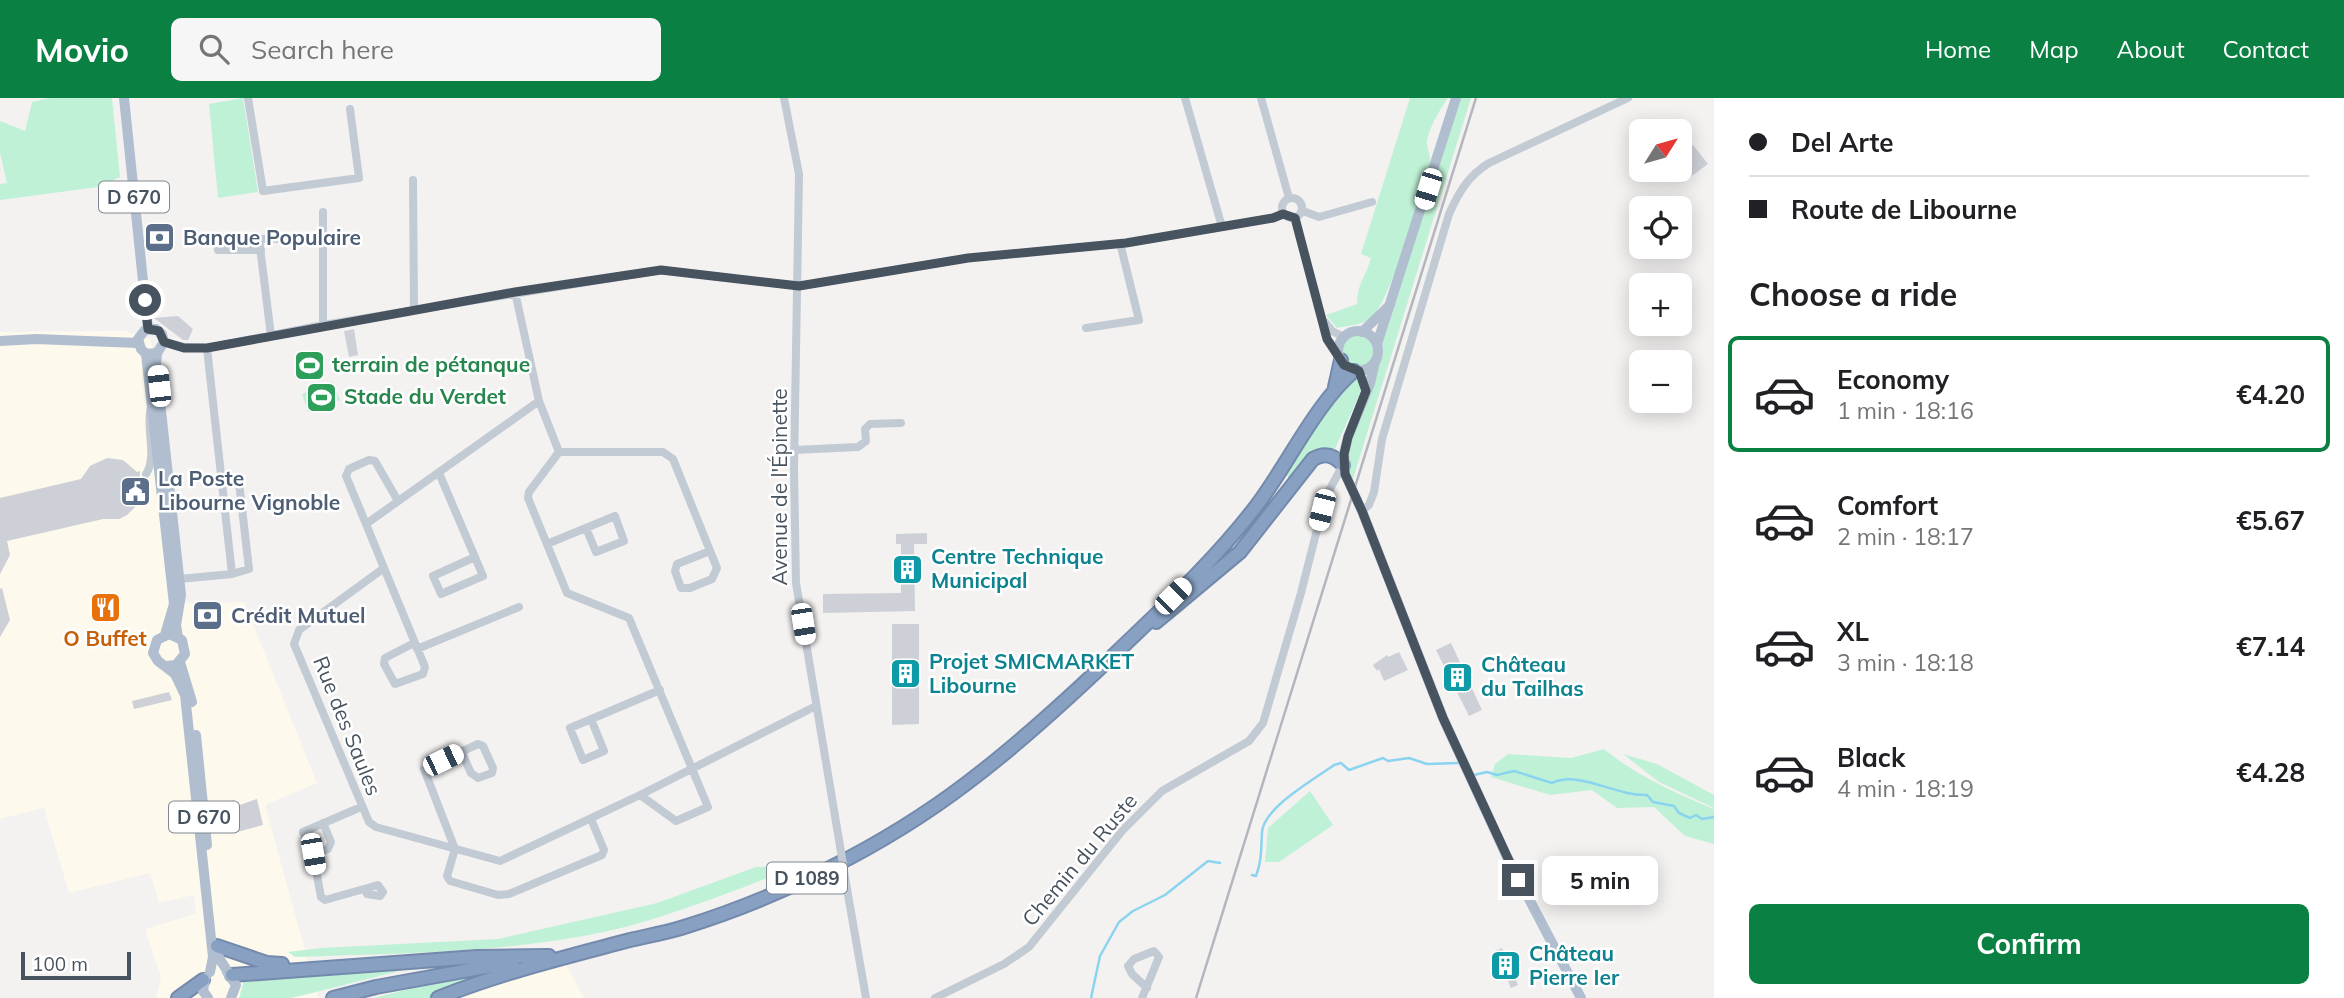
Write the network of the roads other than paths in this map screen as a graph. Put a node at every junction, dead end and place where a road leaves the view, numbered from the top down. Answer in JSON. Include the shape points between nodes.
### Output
{"nodes":[{"id":1,"x":124,"y":98,"type":"edge"},
{"id":2,"x":248,"y":98,"type":"edge"},
{"id":3,"x":784,"y":98,"type":"edge"},
{"id":4,"x":1185,"y":98,"type":"edge"},
{"id":5,"x":1261,"y":98,"type":"edge"},
{"id":6,"x":1455,"y":98,"type":"edge"},
{"id":7,"x":1628,"y":98,"type":"edge"},
{"id":8,"x":349,"y":109,"type":"dead end"},
{"id":9,"x":413,"y":180,"type":"dead end"},
{"id":10,"x":1290,"y":198,"type":"junction"},
{"id":11,"x":1372,"y":202,"type":"dead end"},
{"id":12,"x":1303,"y":211,"type":"junction"},
{"id":13,"x":323,"y":212,"type":"dead end"},
{"id":14,"x":1283,"y":214,"type":"junction"},
{"id":15,"x":1295,"y":218,"type":"junction"},
{"id":16,"x":1222,"y":227,"type":"junction"},
{"id":17,"x":323,"y":238,"type":"junction"},
{"id":18,"x":259,"y":239,"type":"junction"},
{"id":19,"x":1120,"y":243,"type":"junction"},
{"id":20,"x":261,"y":250,"type":"junction"},
{"id":21,"x":799,"y":286,"type":"junction"},
{"id":22,"x":515,"y":292,"type":"junction"},
{"id":23,"x":1390,"y":305,"type":"junction"},
{"id":24,"x":414,"y":310,"type":"junction"},
{"id":25,"x":1322,"y":320,"type":"junction"},
{"id":26,"x":323,"y":325,"type":"junction"},
{"id":27,"x":1086,"y":328,"type":"dead end"},
{"id":28,"x":148,"y":329,"type":"junction"},
{"id":29,"x":1362,"y":331,"type":"junction"},
{"id":30,"x":271,"y":336,"type":"junction"},
{"id":31,"x":1344,"y":337,"type":"junction"},
{"id":32,"x":0,"y":341,"type":"edge"},
{"id":33,"x":164,"y":342,"type":"junction"},
{"id":34,"x":138,"y":343,"type":"junction"},
{"id":35,"x":1377,"y":344,"type":"junction"},
{"id":36,"x":207,"y":348,"type":"junction"},
{"id":37,"x":152,"y":353,"type":"junction"},
{"id":38,"x":1340,"y":358,"type":"junction"},
{"id":39,"x":1375,"y":362,"type":"junction"},
{"id":40,"x":1357,"y":371,"type":"junction"},
{"id":41,"x":1366,"y":391,"type":"junction"},
{"id":42,"x":1332,"y":394,"type":"junction"},
{"id":43,"x":152,"y":400,"type":"junction"},
{"id":44,"x":539,"y":401,"type":"junction"},
{"id":45,"x":901,"y":423,"type":"dead end"},
{"id":46,"x":794,"y":450,"type":"junction"},
{"id":47,"x":559,"y":452,"type":"junction"},
{"id":48,"x":1343,"y":464,"type":"junction"},
{"id":49,"x":439,"y":472,"type":"junction"},
{"id":50,"x":146,"y":474,"type":"dead end"},
{"id":51,"x":222,"y":479,"type":"junction"},
{"id":52,"x":398,"y":501,"type":"junction"},
{"id":53,"x":1362,"y":511,"type":"junction"},
{"id":54,"x":366,"y":523,"type":"junction"},
{"id":55,"x":586,"y":528,"type":"junction"},
{"id":56,"x":547,"y":544,"type":"junction"},
{"id":57,"x":710,"y":551,"type":"junction"},
{"id":58,"x":475,"y":557,"type":"junction"},
{"id":59,"x":384,"y":568,"type":"junction"},
{"id":60,"x":232,"y":574,"type":"junction"},
{"id":61,"x":179,"y":579,"type":"junction"},
{"id":62,"x":519,"y":607,"type":"dead end"},
{"id":63,"x":165,"y":635,"type":"junction"},
{"id":64,"x":178,"y":637,"type":"junction"},
{"id":65,"x":416,"y":646,"type":"junction"},
{"id":66,"x":1118,"y":651,"type":"junction"},
{"id":67,"x":180,"y":662,"type":"junction"},
{"id":68,"x":167,"y":666,"type":"junction"},
{"id":69,"x":660,"y":690,"type":"junction"},
{"id":70,"x":816,"y":706,"type":"junction"},
{"id":71,"x":591,"y":719,"type":"junction"},
{"id":72,"x":461,"y":751,"type":"junction"},
{"id":73,"x":692,"y":767,"type":"junction"},
{"id":74,"x":640,"y":795,"type":"junction"},
{"id":75,"x":361,"y":807,"type":"junction"},
{"id":76,"x":591,"y":819,"type":"junction"},
{"id":77,"x":323,"y":823,"type":"junction"},
{"id":78,"x":454,"y":849,"type":"junction"},
{"id":79,"x":313,"y":854,"type":"junction"},
{"id":80,"x":365,"y":890,"type":"dead end"},
{"id":81,"x":633,"y":940,"type":"junction"},
{"id":82,"x":217,"y":946,"type":"junction"},
{"id":83,"x":549,"y":956,"type":"junction"},
{"id":84,"x":327,"y":967,"type":"junction"},
{"id":85,"x":230,"y":974,"type":"junction"},
{"id":86,"x":207,"y":976,"type":"junction"},
{"id":87,"x":1147,"y":988,"type":"junction"},
{"id":88,"x":178,"y":998,"type":"edge"},
{"id":89,"x":208,"y":998,"type":"edge"},
{"id":90,"x":231,"y":998,"type":"edge"},
{"id":91,"x":333,"y":998,"type":"edge"},
{"id":92,"x":438,"y":998,"type":"edge"},
{"id":93,"x":866,"y":998,"type":"edge"},
{"id":94,"x":935,"y":998,"type":"edge"},
{"id":95,"x":1142,"y":998,"type":"edge"},
{"id":96,"x":1581,"y":998,"type":"edge"}],
"edges":[{"from":1,"to":28,"type":"main road","number":"D 670"},
{"from":2,"to":8,"type":"street","via":[[263,191],[359,178]]},
{"from":3,"to":21,"type":"street","name":"Avenue de l'Épinette","via":[[799,174]]},
{"from":4,"to":16,"type":"street"},
{"from":5,"to":10,"type":"street"},
{"from":6,"to":23,"type":"main road"},
{"from":7,"to":53,"type":"street","via":[[1489,163],[1473,173],[1458,192],[1382,439],[1374,492]]},
{"from":9,"to":24,"type":"street"},
{"from":10,"to":12,"type":"street","via":[[1299,200]]},
{"from":10,"to":14,"type":"street","via":[[1283,204]]},
{"from":11,"to":12,"type":"street","via":[[1319,217]]},
{"from":12,"to":15,"type":"street"},
{"from":13,"to":17,"type":"street"},
{"from":14,"to":15,"type":"street"},
{"from":14,"to":16,"type":"street"},
{"from":15,"to":25,"type":"street"},
{"from":16,"to":19,"type":"street"},
{"from":17,"to":18,"type":"street"},
{"from":17,"to":26,"type":"street"},
{"from":18,"to":20,"type":"street"},
{"from":18,"to":20,"type":"street","via":[[217,239],[218,250]]},
{"from":19,"to":21,"type":"street","via":[[968,258]]},
{"from":19,"to":27,"type":"street","via":[[1139,320]]},
{"from":20,"to":30,"type":"street"},
{"from":21,"to":22,"type":"street","via":[[661,270]]},
{"from":21,"to":46,"type":"street","name":"Avenue de l'Épinette"},
{"from":22,"to":24,"type":"street"},
{"from":22,"to":44,"type":"street"},
{"from":23,"to":29,"type":"main road"},
{"from":23,"to":35,"type":"main road"},
{"from":24,"to":26,"type":"street"},
{"from":25,"to":31,"type":"street"},
{"from":25,"to":38,"type":"street","via":[[1327,339]]},
{"from":26,"to":30,"type":"street"},
{"from":28,"to":33,"type":"main road","via":[[159,331]]},
{"from":28,"to":34,"type":"main road"},
{"from":29,"to":31,"type":"main road"},
{"from":29,"to":35,"type":"main road"},
{"from":30,"to":36,"type":"street"},
{"from":31,"to":38,"type":"main road"},
{"from":32,"to":34,"type":"main road"},
{"from":33,"to":36,"type":"street"},
{"from":33,"to":37,"type":"main road"},
{"from":34,"to":37,"type":"main road"},
{"from":35,"to":39,"type":"main road"},
{"from":36,"to":51,"type":"street"},
{"from":37,"to":43,"type":"main road"},
{"from":37,"to":61,"type":"main road"},
{"from":38,"to":40,"type":"main road"},
{"from":38,"to":42,"type":"highway","number":"D 1089"},
{"from":39,"to":40,"type":"main road"},
{"from":39,"to":41,"type":"main road"},
{"from":40,"to":41,"type":"main road"},
{"from":40,"to":42,"type":"highway","number":"D 1089"},
{"from":41,"to":48,"type":"main road"},
{"from":42,"to":66,"type":"highway","number":"D 1089","via":[[1228,541]]},
{"from":43,"to":50,"type":"street","via":[[148,419],[151,464]]},
{"from":43,"to":63,"type":"main road","via":[[174,604]]},
{"from":44,"to":47,"type":"street"},
{"from":44,"to":49,"type":"street"},
{"from":45,"to":46,"type":"street","via":[[870,424],[865,429],[865,444],[858,447]]},
{"from":46,"to":70,"type":"street","name":"Avenue de l'Épinette","via":[[796,583]]},
{"from":47,"to":56,"type":"street","via":[[528,498]]},
{"from":47,"to":57,"type":"street","via":[[669,454]]},
{"from":48,"to":53,"type":"main road"},
{"from":48,"to":66,"type":"highway","number":"D 1089","via":[[1333,456],[1313,459],[1240,552]]},
{"from":48,"to":94,"type":"street","name":"Chemin du Ruste","via":[[1330,485],[1264,723],[1249,741],[1162,791],[1122,831],[1029,947]]},
{"from":49,"to":52,"type":"street"},
{"from":49,"to":58,"type":"street"},
{"from":51,"to":60,"type":"street"},
{"from":51,"to":60,"type":"street","via":[[239,482],[249,569]]},
{"from":52,"to":54,"type":"street"},
{"from":52,"to":54,"type":"street","via":[[375,461],[349,468],[346,476]]},
{"from":53,"to":96,"type":"main road","via":[[1443,718],[1507,858]]},
{"from":54,"to":59,"type":"street"},
{"from":55,"to":55,"type":"street","via":[[596,552],[624,541],[615,516]]},
{"from":55,"to":56,"type":"street"},
{"from":56,"to":69,"type":"street","via":[[567,593],[629,618]]},
{"from":57,"to":57,"type":"street","via":[[677,564],[681,588],[712,579],[716,568]]},
{"from":58,"to":58,"type":"street","via":[[433,576],[441,594],[483,576]]},
{"from":59,"to":65,"type":"street"},
{"from":59,"to":75,"type":"street","name":"Rue des Saules","via":[[299,630],[294,644]]},
{"from":60,"to":61,"type":"street"},
{"from":61,"to":64,"type":"main road"},
{"from":62,"to":65,"type":"street"},
{"from":63,"to":64,"type":"main road"},
{"from":63,"to":68,"type":"main road","via":[[155,643],[153,653]]},
{"from":64,"to":67,"type":"main road","via":[[185,649]]},
{"from":65,"to":65,"type":"street","via":[[425,672],[395,684],[384,658]]},
{"from":66,"to":81,"type":"highway","number":"D 1089","via":[[1006,752],[922,815],[813,875],[730,911]]},
{"from":67,"to":68,"type":"main road"},
{"from":67,"to":82,"type":"main road","number":"D 670","via":[[191,691]]},
{"from":68,"to":86,"type":"main road","number":"D 670","via":[[185,695],[213,957]]},
{"from":69,"to":71,"type":"street"},
{"from":69,"to":73,"type":"street"},
{"from":70,"to":73,"type":"street","name":"Rue des Saules"},
{"from":70,"to":93,"type":"street","name":"Avenue de l'Épinette","bridge":true},
{"from":71,"to":71,"type":"street","via":[[570,728],[583,760],[604,751]]},
{"from":72,"to":72,"type":"street","via":[[478,778],[492,773],[483,746]]},
{"from":72,"to":78,"type":"street","via":[[424,769]]},
{"from":73,"to":74,"type":"street","name":"Rue des Saules"},
{"from":73,"to":74,"type":"street","via":[[708,807],[676,821]]},
{"from":74,"to":76,"type":"street","name":"Rue des Saules"},
{"from":75,"to":77,"type":"street"},
{"from":75,"to":78,"type":"street","name":"Rue des Saules","via":[[376,827]]},
{"from":76,"to":78,"type":"street","name":"Rue des Saules","via":[[500,861]]},
{"from":76,"to":78,"type":"street","via":[[602,855],[509,894],[450,881],[447,876]]},
{"from":77,"to":79,"type":"street","via":[[331,842],[328,849]]},
{"from":77,"to":79,"type":"street","via":[[303,832]]},
{"from":79,"to":80,"type":"street","via":[[325,900]]},
{"from":81,"to":83,"type":"highway","number":"D 1089"},
{"from":81,"to":92,"type":"highway"},
{"from":82,"to":84,"type":"highway","via":[[267,963]]},
{"from":82,"to":85,"type":"main road","number":"D 670"},
{"from":83,"to":84,"type":"highway"},
{"from":83,"to":91,"type":"highway","number":"D 1089"},
{"from":84,"to":85,"type":"highway"},
{"from":85,"to":86,"type":"main road","via":[[219,970]]},
{"from":85,"to":90,"type":"main road","via":[[236,985]]},
{"from":86,"to":88,"type":"highway"},
{"from":86,"to":89,"type":"main road","via":[[203,991]]},
{"from":87,"to":87,"type":"street","via":[[1129,966],[1154,951],[1159,957]]},
{"from":87,"to":95,"type":"street"}]}
